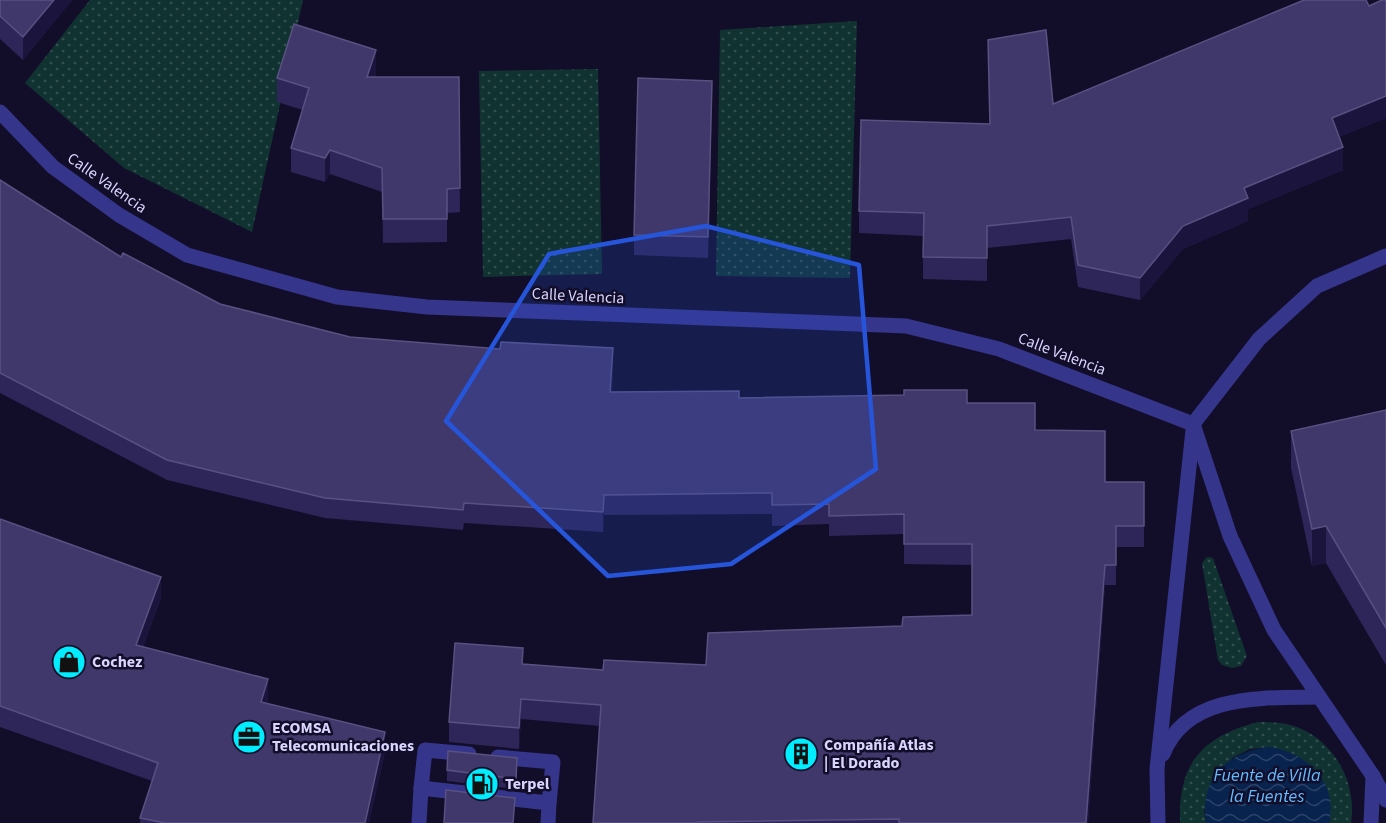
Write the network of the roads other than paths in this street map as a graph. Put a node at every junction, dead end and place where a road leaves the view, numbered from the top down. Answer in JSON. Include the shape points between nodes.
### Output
{"nodes":[{"id":1,"x":0,"y":112,"type":"edge"},
{"id":2,"x":1386,"y":256,"type":"edge"},
{"id":3,"x":1193,"y":424,"type":"junction"},
{"id":4,"x":1318,"y":697,"type":"junction"},
{"id":5,"x":1157,"y":769,"type":"junction"},
{"id":6,"x":1373,"y":776,"type":"junction"},
{"id":7,"x":421,"y":788,"type":"junction"},
{"id":8,"x":1386,"y":800,"type":"edge"},
{"id":9,"x":549,"y":803,"type":"junction"},
{"id":10,"x":1157,"y":822,"type":"edge"},
{"id":11,"x":418,"y":823,"type":"edge"},
{"id":12,"x":548,"y":823,"type":"edge"},
{"id":13,"x":1371,"y":823,"type":"edge"}],
"edges":[{"from":1,"to":3,"type":"street","name":"Calle Valencia","via":[[53,167],[119,215],[187,255],[337,297],[427,307],[906,326],[999,349]]},
{"from":2,"to":3,"type":"street","via":[[1317,286],[1258,339]]},
{"from":3,"to":4,"type":"street","via":[[1230,536],[1274,630]]},
{"from":3,"to":5,"type":"street"},
{"from":4,"to":5,"type":"street","via":[[1239,702],[1200,712],[1168,740]]},
{"from":4,"to":6,"type":"street"},
{"from":5,"to":10,"type":"street"},
{"from":6,"to":8,"type":"street"},
{"from":6,"to":13,"type":"street"},
{"from":7,"to":9,"type":"street"},
{"from":7,"to":9,"type":"street","via":[[425,750],[553,762]]},
{"from":7,"to":11,"type":"street"},
{"from":9,"to":12,"type":"street"}]}
